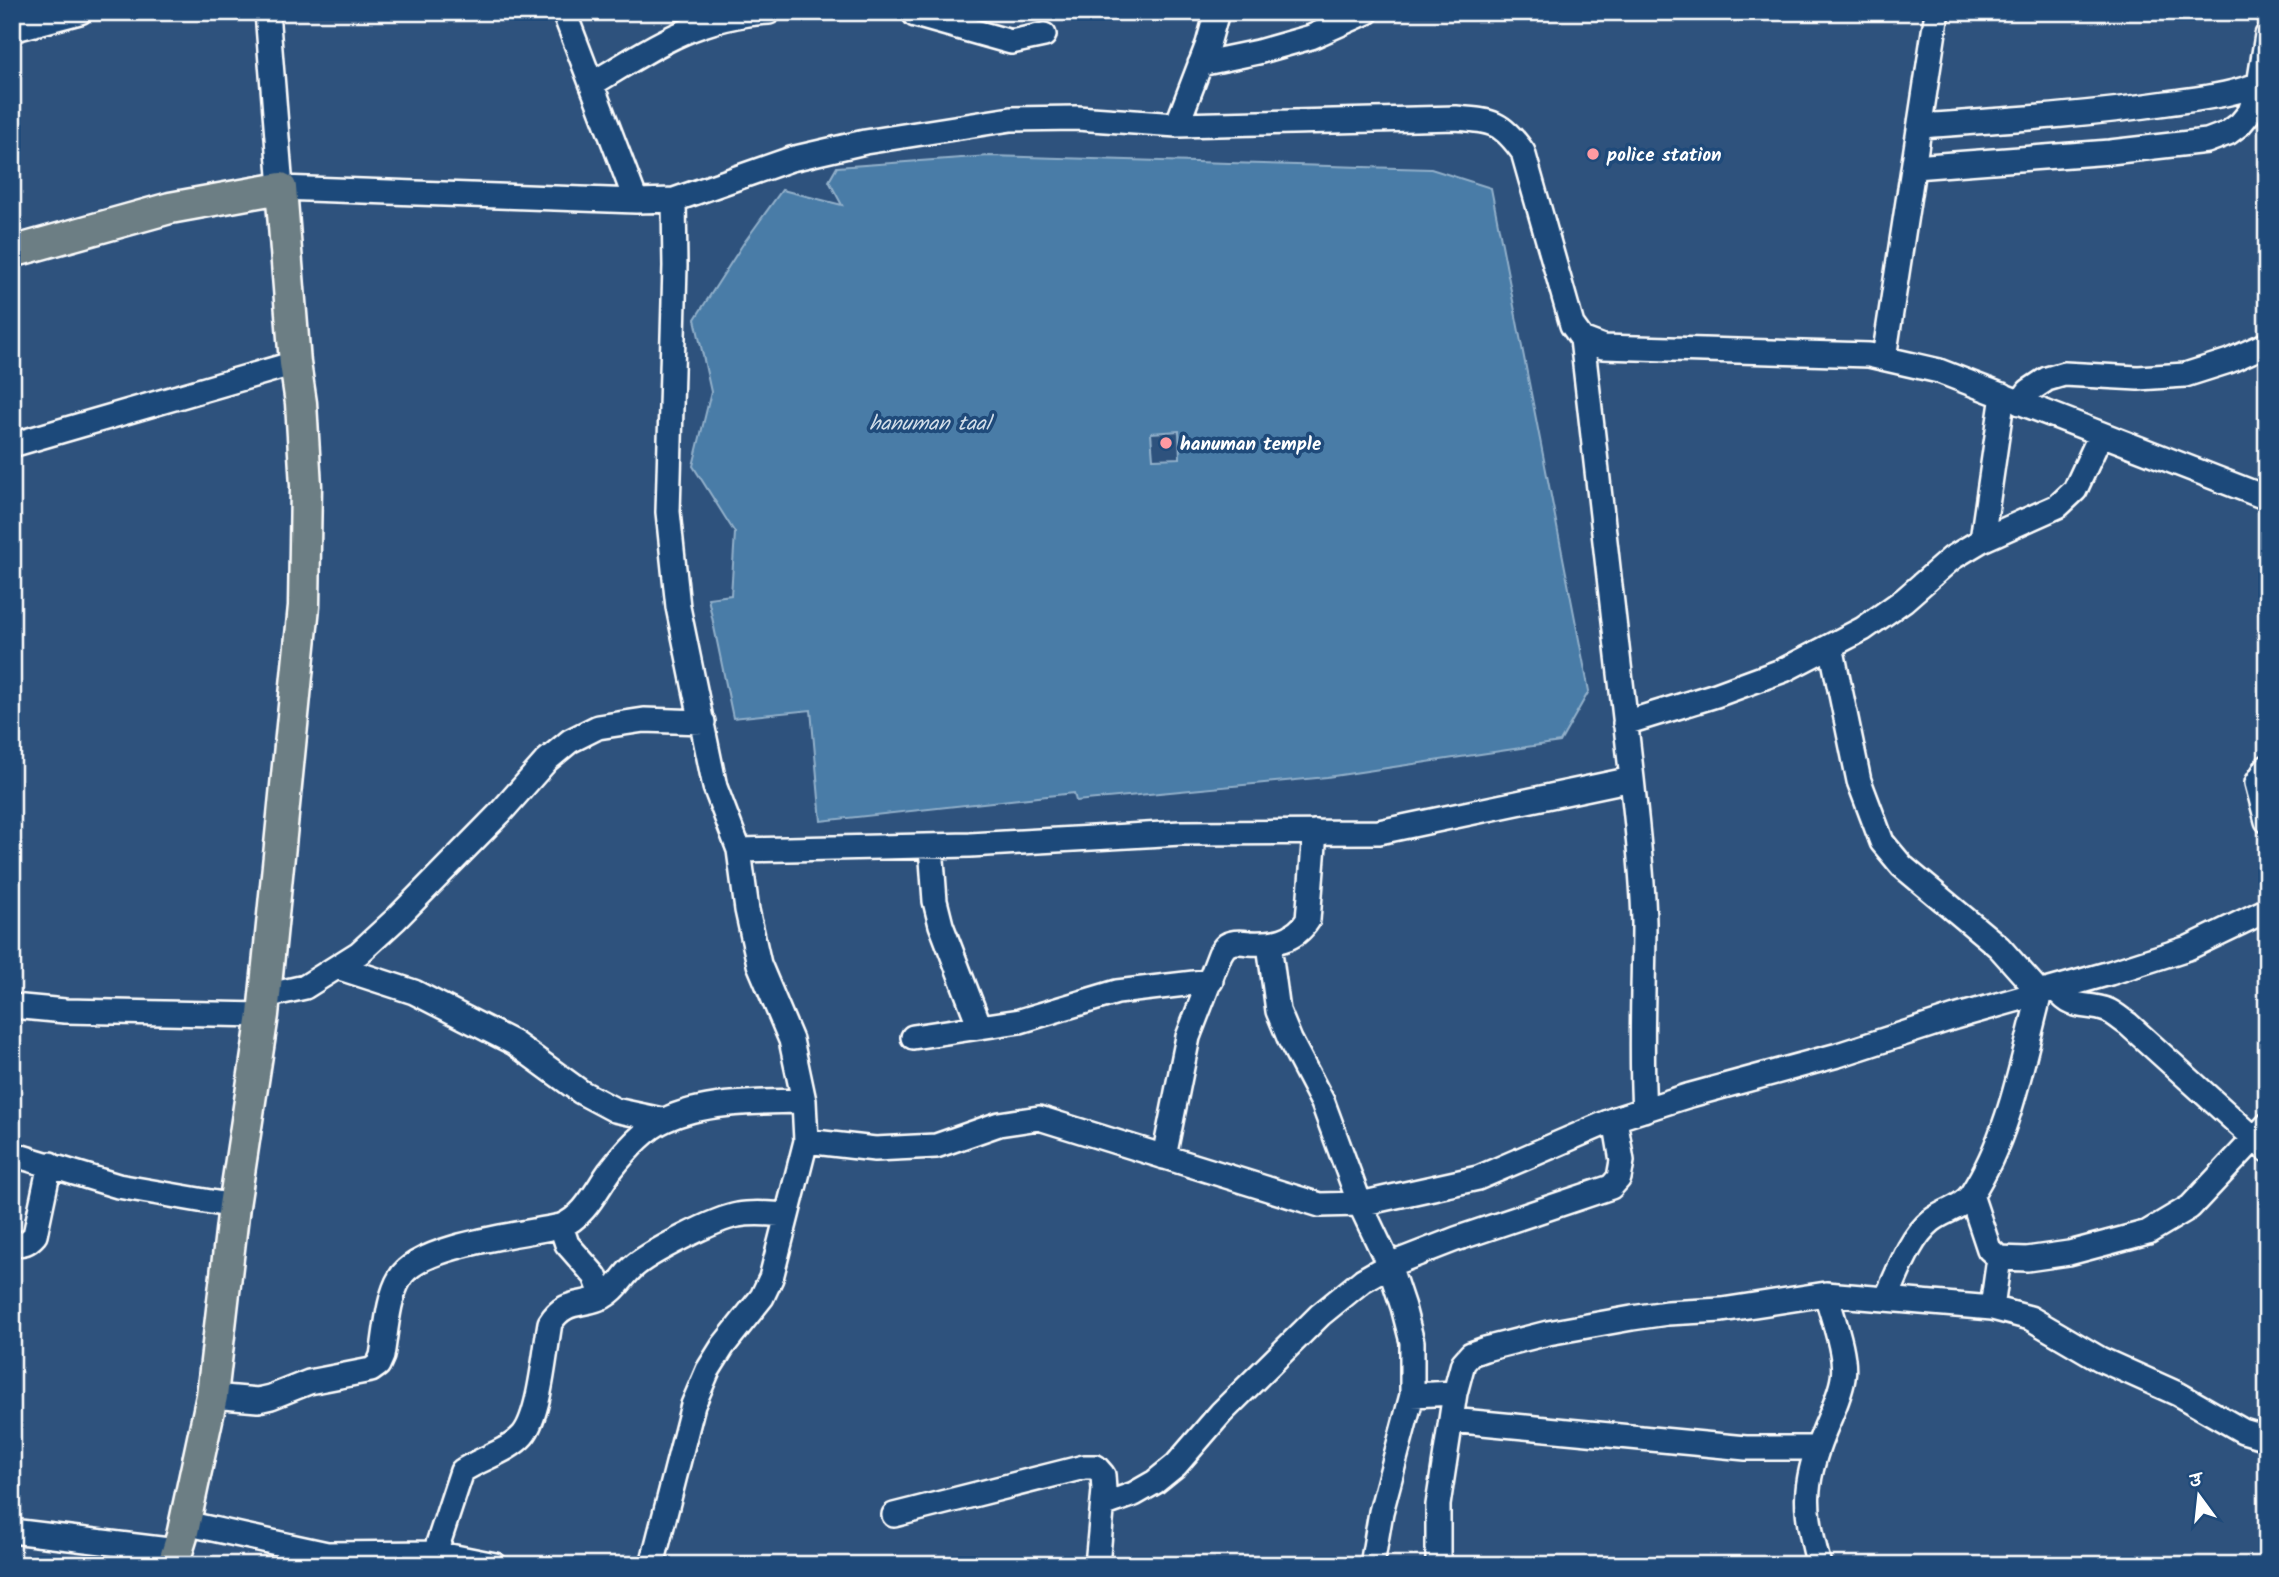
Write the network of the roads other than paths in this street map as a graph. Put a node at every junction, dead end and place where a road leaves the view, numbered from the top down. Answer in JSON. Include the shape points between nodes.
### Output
{"nodes":[{"id":1,"x":80,"y":12,"type":"edge"},
{"id":2,"x":267,"y":12,"type":"edge"},
{"id":3,"x":564,"y":12,"type":"edge"},
{"id":4,"x":769,"y":12,"type":"edge"},
{"id":5,"x":1217,"y":12,"type":"edge"},
{"id":6,"x":1367,"y":12,"type":"edge"},
{"id":7,"x":1937,"y":12,"type":"edge"},
{"id":8,"x":911,"y":13,"type":"edge"},
{"id":9,"x":739,"y":14,"type":"edge"},
{"id":10,"x":12,"y":30,"type":"edge"},
{"id":11,"x":1044,"y":35,"type":"dead end"},
{"id":12,"x":2267,"y":35,"type":"edge"},
{"id":13,"x":1200,"y":64,"type":"junction"},
{"id":14,"x":2263,"y":83,"type":"edge"},
{"id":15,"x":592,"y":84,"type":"junction"},
{"id":16,"x":1177,"y":125,"type":"junction"},
{"id":17,"x":1920,"y":126,"type":"junction"},
{"id":18,"x":1914,"y":167,"type":"junction"},
{"id":19,"x":281,"y":188,"type":"junction"},
{"id":20,"x":674,"y":200,"type":"junction"},
{"id":21,"x":636,"y":201,"type":"junction"},
{"id":22,"x":12,"y":252,"type":"edge"},
{"id":23,"x":1582,"y":339,"type":"junction"},
{"id":24,"x":2267,"y":344,"type":"edge"},
{"id":25,"x":1884,"y":358,"type":"junction"},
{"id":26,"x":295,"y":363,"type":"junction"},
{"id":27,"x":2008,"y":398,"type":"junction"},
{"id":28,"x":2101,"y":434,"type":"junction"},
{"id":29,"x":12,"y":445,"type":"edge"},
{"id":30,"x":2267,"y":498,"type":"edge"},
{"id":31,"x":1982,"y":540,"type":"junction"},
{"id":32,"x":1831,"y":646,"type":"junction"},
{"id":33,"x":703,"y":722,"type":"junction"},
{"id":34,"x":1625,"y":723,"type":"junction"},
{"id":35,"x":2267,"y":766,"type":"edge"},
{"id":36,"x":1632,"y":779,"type":"junction"},
{"id":37,"x":2267,"y":821,"type":"edge"},
{"id":38,"x":1315,"y":832,"type":"junction"},
{"id":39,"x":931,"y":846,"type":"junction"},
{"id":40,"x":739,"y":850,"type":"junction"},
{"id":41,"x":2267,"y":910,"type":"edge"},
{"id":42,"x":1269,"y":944,"type":"junction"},
{"id":43,"x":337,"y":967,"type":"junction"},
{"id":44,"x":1211,"y":981,"type":"junction"},
{"id":45,"x":2048,"y":991,"type":"junction"},
{"id":46,"x":264,"y":1005,"type":"junction"},
{"id":47,"x":12,"y":1006,"type":"edge"},
{"id":48,"x":980,"y":1027,"type":"junction"},
{"id":49,"x":913,"y":1037,"type":"dead end"},
{"id":50,"x":804,"y":1101,"type":"junction"},
{"id":51,"x":1644,"y":1110,"type":"junction"},
{"id":52,"x":1615,"y":1119,"type":"junction"},
{"id":53,"x":662,"y":1121,"type":"junction"},
{"id":54,"x":2263,"y":1138,"type":"edge"},
{"id":55,"x":806,"y":1142,"type":"junction"},
{"id":56,"x":12,"y":1154,"type":"edge"},
{"id":57,"x":1164,"y":1157,"type":"junction"},
{"id":58,"x":50,"y":1164,"type":"junction"},
{"id":59,"x":1971,"y":1195,"type":"junction"},
{"id":60,"x":1360,"y":1204,"type":"junction"},
{"id":61,"x":234,"y":1206,"type":"junction"},
{"id":62,"x":787,"y":1215,"type":"junction"},
{"id":63,"x":561,"y":1226,"type":"junction"},
{"id":64,"x":12,"y":1242,"type":"edge"},
{"id":65,"x":1999,"y":1258,"type":"junction"},
{"id":66,"x":1389,"y":1265,"type":"junction"},
{"id":67,"x":1826,"y":1294,"type":"junction"},
{"id":68,"x":603,"y":1297,"type":"junction"},
{"id":69,"x":1886,"y":1299,"type":"junction"},
{"id":70,"x":1992,"y":1308,"type":"junction"},
{"id":71,"x":1455,"y":1393,"type":"junction"},
{"id":72,"x":1412,"y":1395,"type":"junction"},
{"id":73,"x":212,"y":1396,"type":"junction"},
{"id":74,"x":1451,"y":1420,"type":"junction"},
{"id":75,"x":2267,"y":1438,"type":"edge"},
{"id":76,"x":1817,"y":1448,"type":"junction"},
{"id":77,"x":1103,"y":1506,"type":"junction"},
{"id":78,"x":894,"y":1515,"type":"dead end"},
{"id":79,"x":12,"y":1531,"type":"edge"},
{"id":80,"x":178,"y":1546,"type":"edge"},
{"id":81,"x":435,"y":1553,"type":"junction"},
{"id":82,"x":495,"y":1565,"type":"edge"},
{"id":83,"x":652,"y":1565,"type":"edge"},
{"id":84,"x":1097,"y":1565,"type":"edge"},
{"id":85,"x":1372,"y":1565,"type":"edge"},
{"id":86,"x":1438,"y":1565,"type":"edge"},
{"id":87,"x":1819,"y":1565,"type":"edge"}],
"edges":[{"from":1,"to":10,"type":"street"},
{"from":2,"to":19,"type":"street"},
{"from":3,"to":15,"type":"street"},
{"from":4,"to":9,"type":"street"},
{"from":5,"to":13,"type":"street"},
{"from":6,"to":13,"type":"street","via":[[1311,37]]},
{"from":7,"to":17,"type":"street"},
{"from":8,"to":11,"type":"street","via":[[1011,42]]},
{"from":9,"to":15,"type":"street","via":[[682,32]]},
{"from":12,"to":14,"type":"street"},
{"from":13,"to":16,"type":"street"},
{"from":14,"to":17,"type":"street","via":[[2228,94],[2143,106]]},
{"from":14,"to":18,"type":"street","via":[[2241,124],[2207,141]]},
{"from":15,"to":21,"type":"street"},
{"from":16,"to":20,"type":"street","via":[[1011,119],[936,130],[791,159]]},
{"from":16,"to":23,"type":"street","via":[[1456,118],[1486,120],[1507,130],[1522,152],[1572,325]]},
{"from":17,"to":18,"type":"street"},
{"from":18,"to":25,"type":"street"},
{"from":19,"to":21,"type":"street"},
{"from":19,"to":22,"type":"main road","via":[[170,208]]},
{"from":19,"to":26,"type":"main road"},
{"from":20,"to":21,"type":"street"},
{"from":20,"to":33,"type":"street","via":[[668,512],[678,607]]},
{"from":23,"to":25,"type":"street","via":[[1603,347]]},
{"from":23,"to":34,"type":"street"},
{"from":24,"to":27,"type":"street","via":[[2185,375],[2138,379],[2064,374]]},
{"from":25,"to":27,"type":"street","via":[[1939,371]]},
{"from":26,"to":29,"type":"street"},
{"from":26,"to":46,"type":"main road","via":[[306,486],[304,606]]},
{"from":27,"to":28,"type":"street"},
{"from":27,"to":31,"type":"street"},
{"from":28,"to":30,"type":"street"},
{"from":28,"to":31,"type":"street","via":[[2075,490],[2058,506]]},
{"from":31,"to":32,"type":"street","via":[[1952,558],[1863,629]]},
{"from":32,"to":34,"type":"street","via":[[1784,670]]},
{"from":32,"to":45,"type":"street","via":[[1859,781],[1882,842],[1902,866]]},
{"from":33,"to":40,"type":"street","via":[[715,787]]},
{"from":33,"to":43,"type":"street","via":[[632,722],[598,727],[570,741],[396,919]]},
{"from":34,"to":36,"type":"street"},
{"from":35,"to":37,"type":"street","via":[[2256,783]]},
{"from":36,"to":38,"type":"street","via":[[1379,832]]},
{"from":36,"to":51,"type":"street","via":[[1644,922]]},
{"from":38,"to":39,"type":"street","via":[[1181,833]]},
{"from":38,"to":42,"type":"street","via":[[1308,920],[1291,938]]},
{"from":39,"to":40,"type":"street"},
{"from":39,"to":48,"type":"street","via":[[938,913]]},
{"from":40,"to":50,"type":"street","via":[[759,964],[791,1040]]},
{"from":41,"to":45,"type":"street","via":[[2189,948]]},
{"from":42,"to":44,"type":"street","via":[[1227,945]]},
{"from":42,"to":60,"type":"street","via":[[1278,1011],[1323,1103]]},
{"from":43,"to":46,"type":"street"},
{"from":43,"to":53,"type":"street","via":[[414,992],[514,1043],[581,1092],[615,1110]]},
{"from":44,"to":48,"type":"street","via":[[1117,992],[1020,1021]]},
{"from":44,"to":57,"type":"street","via":[[1188,1037]]},
{"from":45,"to":51,"type":"street"},
{"from":45,"to":54,"type":"street","via":[[2074,1005],[2108,1011],[2129,1024]]},
{"from":45,"to":59,"type":"street","via":[[2000,1140]]},
{"from":46,"to":47,"type":"street","via":[[65,1011]]},
{"from":46,"to":61,"type":"main road"},
{"from":48,"to":49,"type":"street"},
{"from":50,"to":53,"type":"street","via":[[718,1107]]},
{"from":50,"to":55,"type":"street"},
{"from":51,"to":52,"type":"street"},
{"from":52,"to":60,"type":"street","via":[[1478,1178]]},
{"from":52,"to":66,"type":"street","via":[[1622,1161],[1619,1178],[1611,1187]]},
{"from":53,"to":63,"type":"street","via":[[640,1137],[612,1169],[583,1212]]},
{"from":54,"to":65,"type":"street","via":[[2190,1207],[2148,1232],[2069,1253]]},
{"from":55,"to":57,"type":"street","via":[[875,1149],[936,1146],[999,1124],[1039,1118]]},
{"from":55,"to":62,"type":"street"},
{"from":56,"to":58,"type":"street"},
{"from":57,"to":60,"type":"street","via":[[1320,1205]]},
{"from":58,"to":61,"type":"street","via":[[118,1186]]},
{"from":58,"to":64,"type":"street","via":[[35,1235],[29,1242]]},
{"from":59,"to":65,"type":"street","via":[[1989,1249]]},
{"from":59,"to":69,"type":"street","via":[[1917,1235]]},
{"from":60,"to":66,"type":"street"},
{"from":61,"to":73,"type":"main road"},
{"from":62,"to":68,"type":"street","via":[[737,1215],[710,1225],[632,1267]]},
{"from":62,"to":83,"type":"street","via":[[762,1297],[723,1346],[692,1405]]},
{"from":63,"to":68,"type":"street","via":[[567,1244],[595,1276]]},
{"from":63,"to":73,"type":"street","via":[[453,1247],[413,1264],[395,1286],[382,1356],[371,1370],[309,1381],[258,1400]]},
{"from":65,"to":70,"type":"street"},
{"from":66,"to":72,"type":"street","via":[[1412,1342]]},
{"from":66,"to":77,"type":"street","via":[[1320,1315],[1221,1413],[1176,1465],[1134,1494]]},
{"from":67,"to":69,"type":"street"},
{"from":67,"to":71,"type":"street","via":[[1632,1318],[1485,1349],[1463,1363]]},
{"from":67,"to":76,"type":"street","via":[[1843,1376]]},
{"from":68,"to":81,"type":"street","via":[[570,1304],[550,1323],[533,1418],[523,1435],[507,1447],[462,1471]]},
{"from":69,"to":70,"type":"street"},
{"from":70,"to":75,"type":"street","via":[[2030,1318],[2099,1359],[2178,1394],[2243,1431]]},
{"from":71,"to":72,"type":"street"},
{"from":71,"to":74,"type":"street"},
{"from":72,"to":85,"type":"street"},
{"from":73,"to":80,"type":"main road"},
{"from":74,"to":76,"type":"street","via":[[1746,1448]]},
{"from":74,"to":86,"type":"street","via":[[1437,1505]]},
{"from":76,"to":87,"type":"street","via":[[1806,1507]]},
{"from":77,"to":78,"type":"street","via":[[1103,1475],[1096,1467],[1084,1467]]},
{"from":77,"to":84,"type":"street"},
{"from":79,"to":80,"type":"street"},
{"from":80,"to":81,"type":"street","via":[[327,1554]]},
{"from":81,"to":82,"type":"street"}]}
